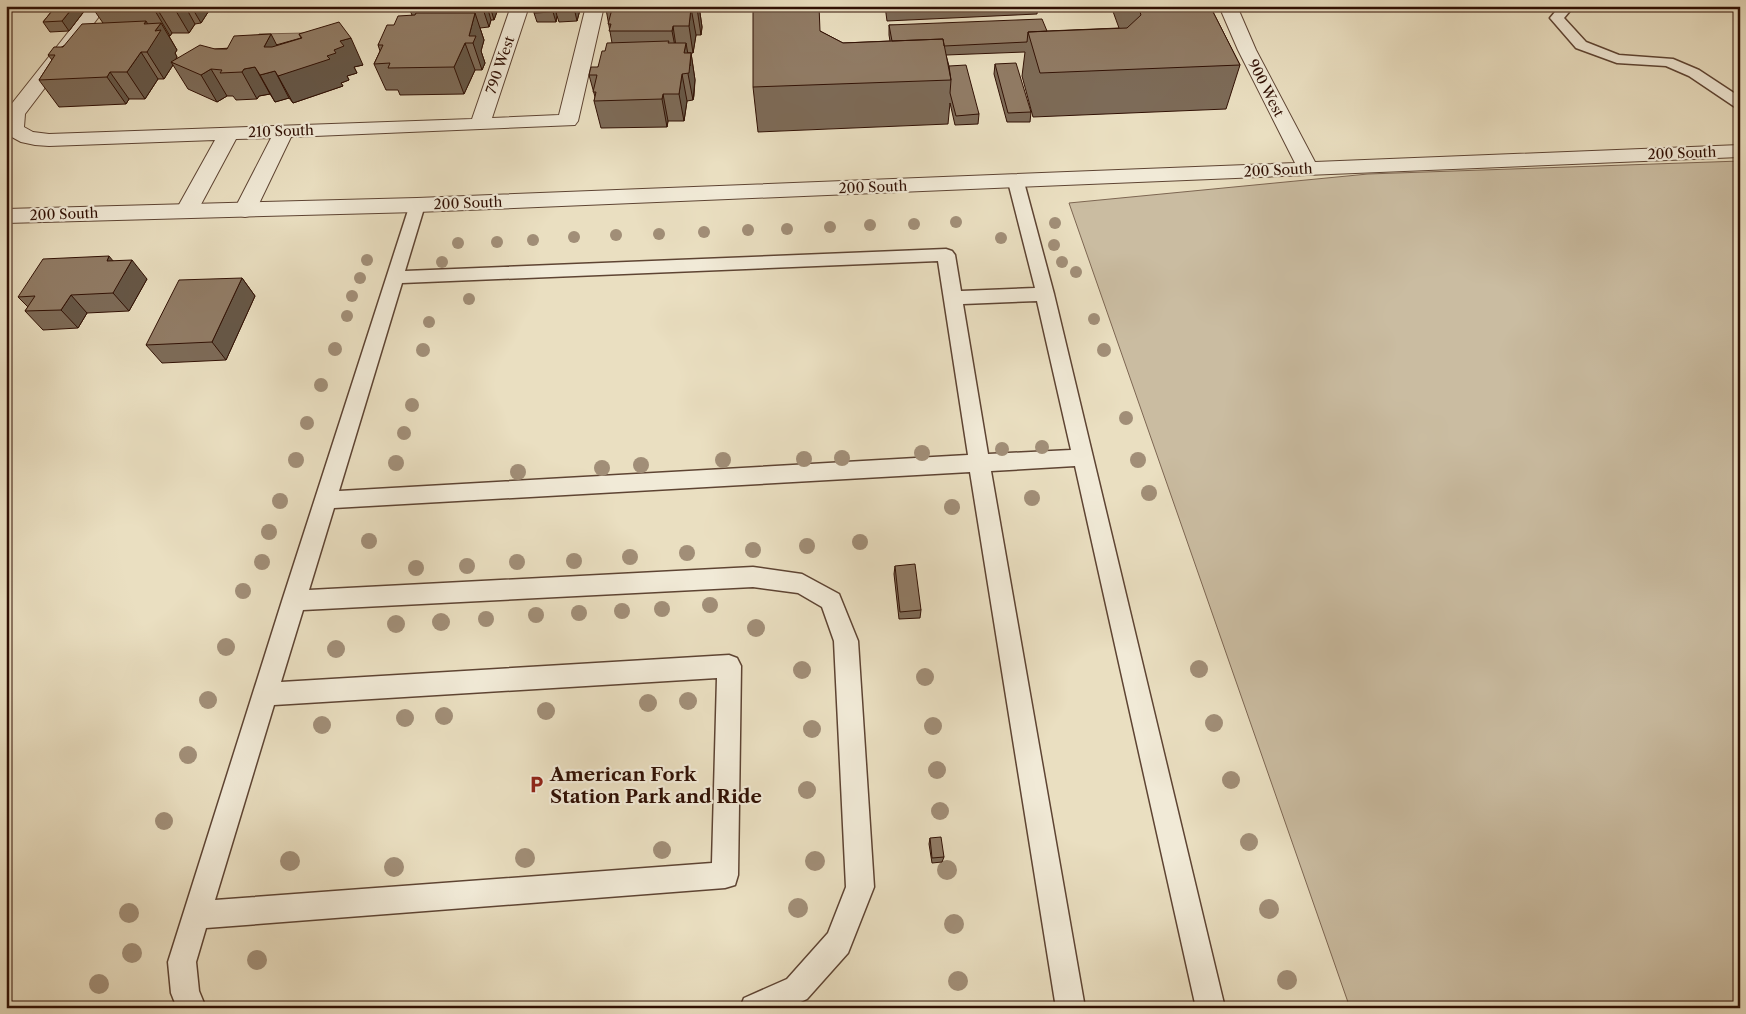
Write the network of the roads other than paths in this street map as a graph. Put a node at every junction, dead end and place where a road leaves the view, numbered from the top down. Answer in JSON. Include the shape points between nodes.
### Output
{"nodes":[{"id":1,"x":98,"y":6,"type":"edge"},
{"id":2,"x":520,"y":6,"type":"edge"},
{"id":3,"x":595,"y":6,"type":"edge"},
{"id":4,"x":1228,"y":6,"type":"edge"},
{"id":5,"x":1567,"y":6,"type":"edge"},
{"id":6,"x":1740,"y":104,"type":"edge"},
{"id":7,"x":480,"y":124,"type":"junction"},
{"id":8,"x":284,"y":131,"type":"junction"},
{"id":9,"x":230,"y":133,"type":"junction"},
{"id":10,"x":1740,"y":151,"type":"edge"},
{"id":11,"x":1308,"y":168,"type":"junction"},
{"id":12,"x":1016,"y":182,"type":"junction"},
{"id":13,"x":417,"y":204,"type":"junction"},
{"id":14,"x":188,"y":210,"type":"junction"},
{"id":15,"x":245,"y":210,"type":"junction"},
{"id":16,"x":6,"y":216,"type":"edge"},
{"id":17,"x":395,"y":277,"type":"junction"},
{"id":18,"x":1045,"y":294,"type":"junction"},
{"id":19,"x":953,"y":298,"type":"junction"},
{"id":20,"x":1083,"y":458,"type":"junction"},
{"id":21,"x":979,"y":463,"type":"junction"},
{"id":22,"x":325,"y":500,"type":"junction"},
{"id":23,"x":293,"y":601,"type":"junction"},
{"id":24,"x":265,"y":694,"type":"junction"},
{"id":25,"x":196,"y":915,"type":"junction"},
{"id":26,"x":192,"y":1008,"type":"edge"},
{"id":27,"x":754,"y":1008,"type":"edge"},
{"id":28,"x":1071,"y":1008,"type":"edge"},
{"id":29,"x":1211,"y":1008,"type":"edge"}],
"edges":[{"from":1,"to":9,"type":"street","name":"210 South","via":[[14,113],[14,128],[21,134],[38,139]]},
{"from":2,"to":7,"type":"street","name":"790 West"},
{"from":3,"to":7,"type":"street","name":"210 South","via":[[568,121]]},
{"from":4,"to":11,"type":"street","name":"900 West"},
{"from":5,"to":6,"type":"lane","via":[[1557,18],[1581,45],[1617,59],[1668,62],[1694,73]]},
{"from":7,"to":8,"type":"street","name":"210 South"},
{"from":8,"to":9,"type":"street","name":"210 South"},
{"from":8,"to":15,"type":"street"},
{"from":9,"to":14,"type":"street"},
{"from":10,"to":11,"type":"street","name":"200 South"},
{"from":11,"to":12,"type":"street","name":"200 South"},
{"from":12,"to":13,"type":"street","name":"200 South"},
{"from":12,"to":18,"type":"lane"},
{"from":13,"to":15,"type":"street","name":"200 South"},
{"from":13,"to":17,"type":"lane"},
{"from":14,"to":15,"type":"street","name":"200 South"},
{"from":14,"to":16,"type":"street","name":"200 South"},
{"from":17,"to":19,"type":"lane","via":[[946,255]]},
{"from":17,"to":22,"type":"lane"},
{"from":18,"to":19,"type":"lane"},
{"from":18,"to":20,"type":"lane"},
{"from":19,"to":21,"type":"lane"},
{"from":20,"to":21,"type":"lane"},
{"from":20,"to":29,"type":"lane"},
{"from":21,"to":22,"type":"lane"},
{"from":21,"to":28,"type":"lane"},
{"from":22,"to":23,"type":"lane"},
{"from":23,"to":24,"type":"lane"},
{"from":23,"to":27,"type":"lane","via":[[753,577],[802,584],[831,602],[846,641],[860,888],[838,943],[797,989]]},
{"from":24,"to":25,"type":"lane"},
{"from":24,"to":25,"type":"lane","via":[[729,666],[725,875]]},
{"from":25,"to":26,"type":"lane","via":[[182,962],[185,992]]}]}
